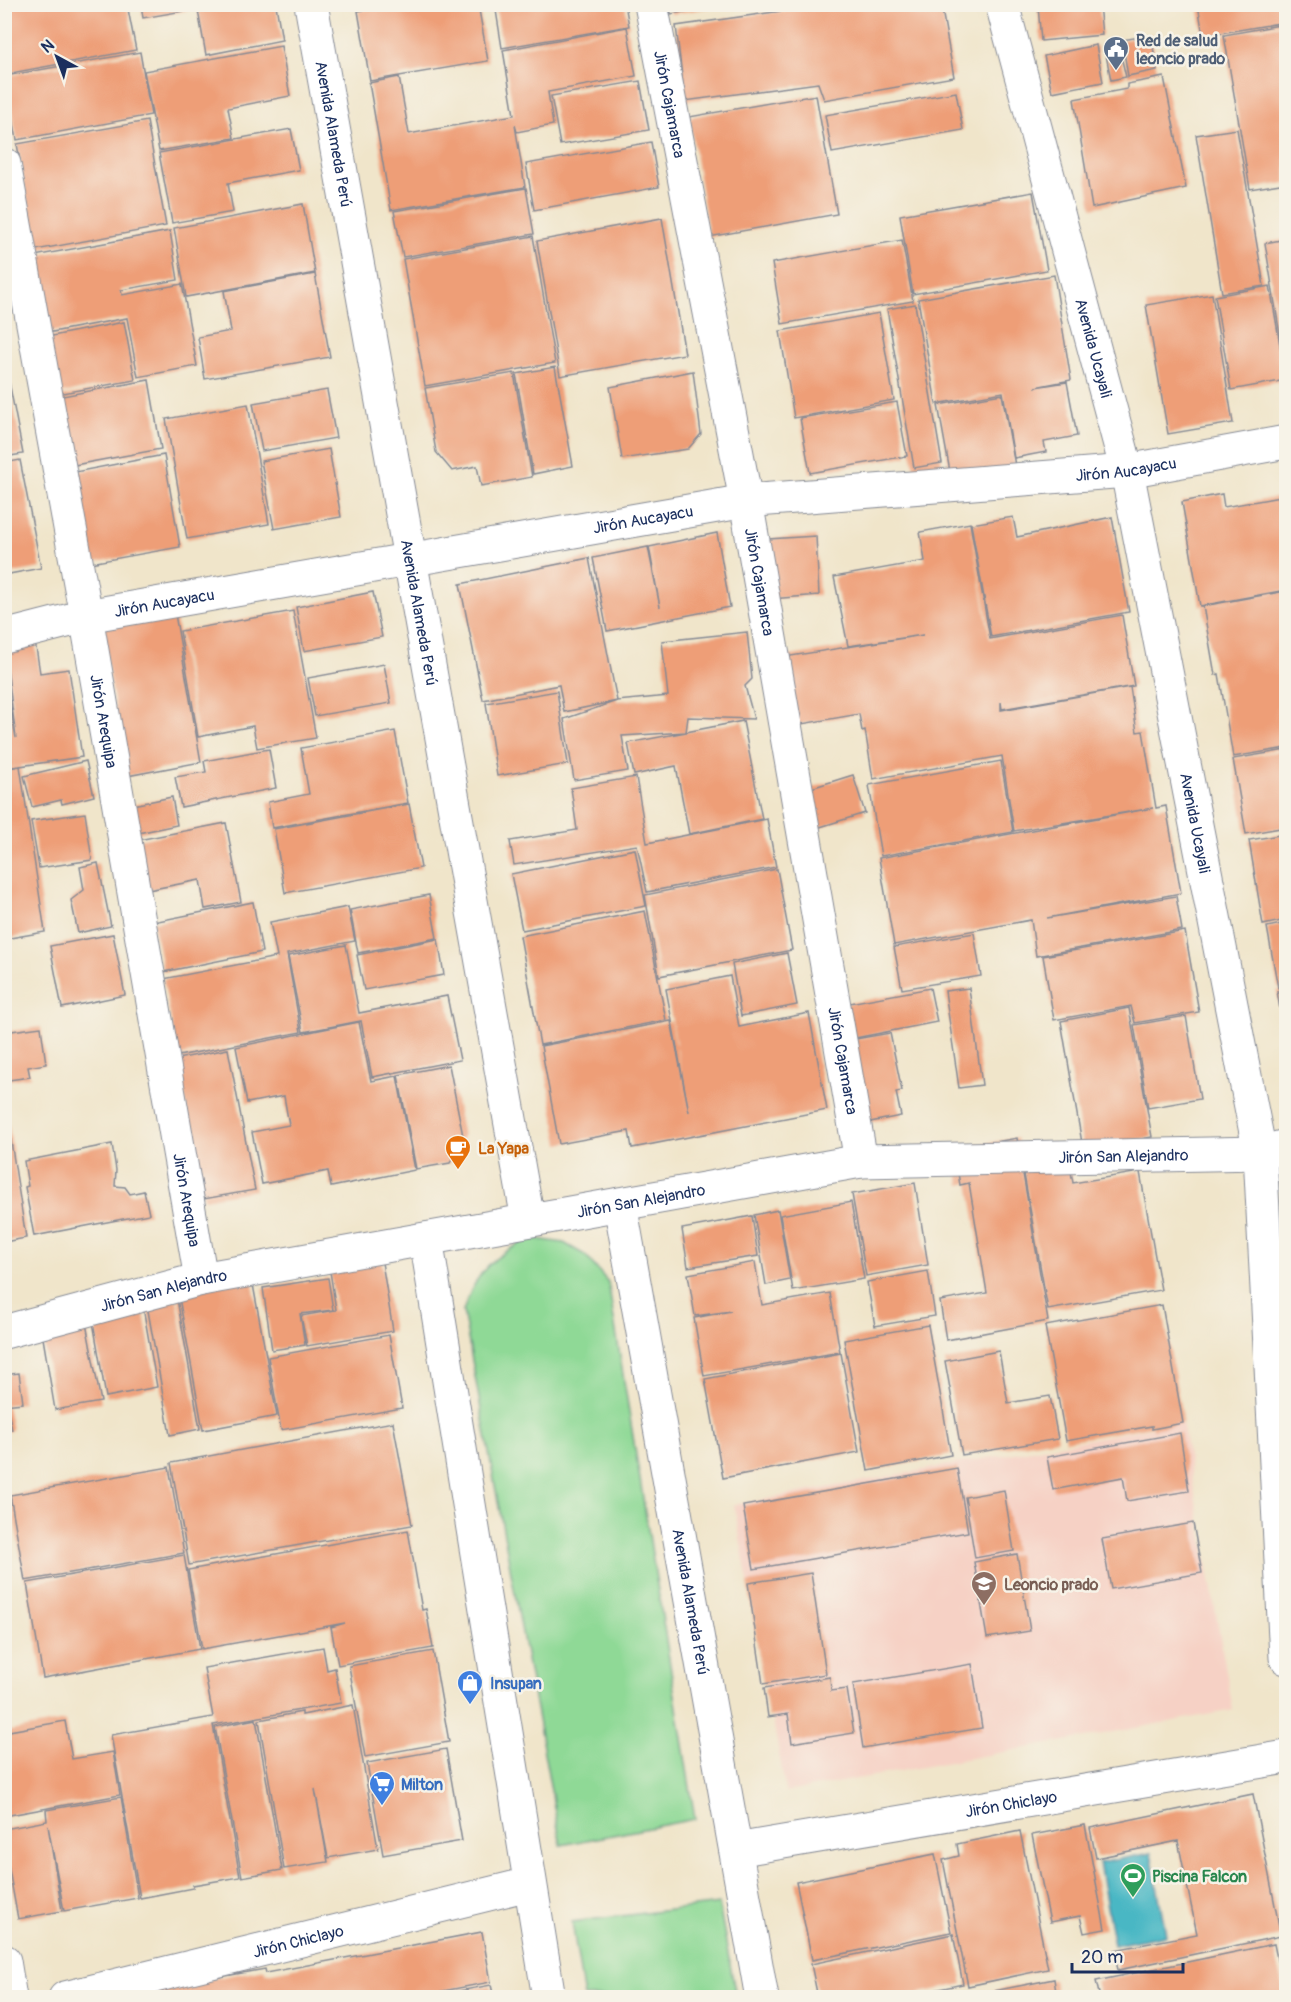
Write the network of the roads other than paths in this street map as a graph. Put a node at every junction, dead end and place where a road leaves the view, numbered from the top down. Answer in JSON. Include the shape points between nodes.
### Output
{"nodes":[{"id":1,"x":311,"y":4,"type":"edge"},
{"id":2,"x":651,"y":4,"type":"edge"},
{"id":3,"x":1002,"y":4,"type":"edge"},
{"id":4,"x":4,"y":164,"type":"edge"},
{"id":5,"x":1287,"y":442,"type":"edge"},
{"id":6,"x":1127,"y":471,"type":"junction"},
{"id":7,"x":746,"y":501,"type":"junction"},
{"id":8,"x":410,"y":559,"type":"junction"},
{"id":9,"x":86,"y":616,"type":"junction"},
{"id":10,"x":4,"y":637,"type":"edge"},
{"id":11,"x":1273,"y":1150,"type":"edge"},
{"id":12,"x":861,"y":1161,"type":"junction"},
{"id":13,"x":620,"y":1204,"type":"junction"},
{"id":14,"x":528,"y":1221,"type":"junction"},
{"id":15,"x":426,"y":1239,"type":"junction"},
{"id":16,"x":201,"y":1279,"type":"junction"},
{"id":17,"x":4,"y":1332,"type":"edge"},
{"id":18,"x":1287,"y":1658,"type":"edge"},
{"id":19,"x":1287,"y":1757,"type":"edge"},
{"id":20,"x":736,"y":1850,"type":"junction"},
{"id":21,"x":529,"y":1884,"type":"junction"},
{"id":22,"x":4,"y":1962,"type":"edge"},
{"id":23,"x":10,"y":1998,"type":"edge"},
{"id":24,"x":65,"y":1998,"type":"edge"},
{"id":25,"x":549,"y":1998,"type":"edge"},
{"id":26,"x":762,"y":1998,"type":"edge"}],
"edges":[{"from":1,"to":8,"type":"main road","name":"Avenida Alameda Perú"},
{"from":2,"to":7,"type":"main road","name":"Jirón Cajamarca"},
{"from":3,"to":6,"type":"main road","name":"Avenida Ucayali"},
{"from":4,"to":9,"type":"main road","name":"Jirón Arequipa"},
{"from":5,"to":6,"type":"main road","name":"Jirón Aucayacu"},
{"from":6,"to":7,"type":"main road","name":"Jirón Aucayacu"},
{"from":6,"to":11,"type":"main road","name":"Avenida Ucayali"},
{"from":7,"to":8,"type":"main road","name":"Jirón Aucayacu"},
{"from":7,"to":12,"type":"main road","name":"Jirón Cajamarca"},
{"from":8,"to":9,"type":"main road","name":"Jirón Aucayacu"},
{"from":8,"to":14,"type":"main road","name":"Avenida Alameda Perú"},
{"from":9,"to":10,"type":"main road","name":"Jirón Aucayacu"},
{"from":9,"to":16,"type":"main road","name":"Jirón Arequipa"},
{"from":11,"to":12,"type":"main road","name":"Jirón San Alejandro"},
{"from":11,"to":18,"type":"main road","name":"Avenida Ucayali"},
{"from":12,"to":13,"type":"main road","name":"Jirón San Alejandro"},
{"from":13,"to":14,"type":"main road","name":"Jirón San Alejandro"},
{"from":13,"to":20,"type":"main road","name":"Avenida Alameda Perú"},
{"from":14,"to":15,"type":"main road","name":"Jirón San Alejandro"},
{"from":15,"to":16,"type":"main road","name":"Jirón San Alejandro"},
{"from":15,"to":21,"type":"main road"},
{"from":16,"to":17,"type":"main road","name":"Jirón San Alejandro"},
{"from":19,"to":20,"type":"main road","name":"Jirón Chiclayo"},
{"from":20,"to":26,"type":"main road","name":"Avenida Alameda Perú"},
{"from":21,"to":24,"type":"main road","name":"Jirón Chiclayo"},
{"from":21,"to":25,"type":"main road"},
{"from":22,"to":23,"type":"main road"}]}
